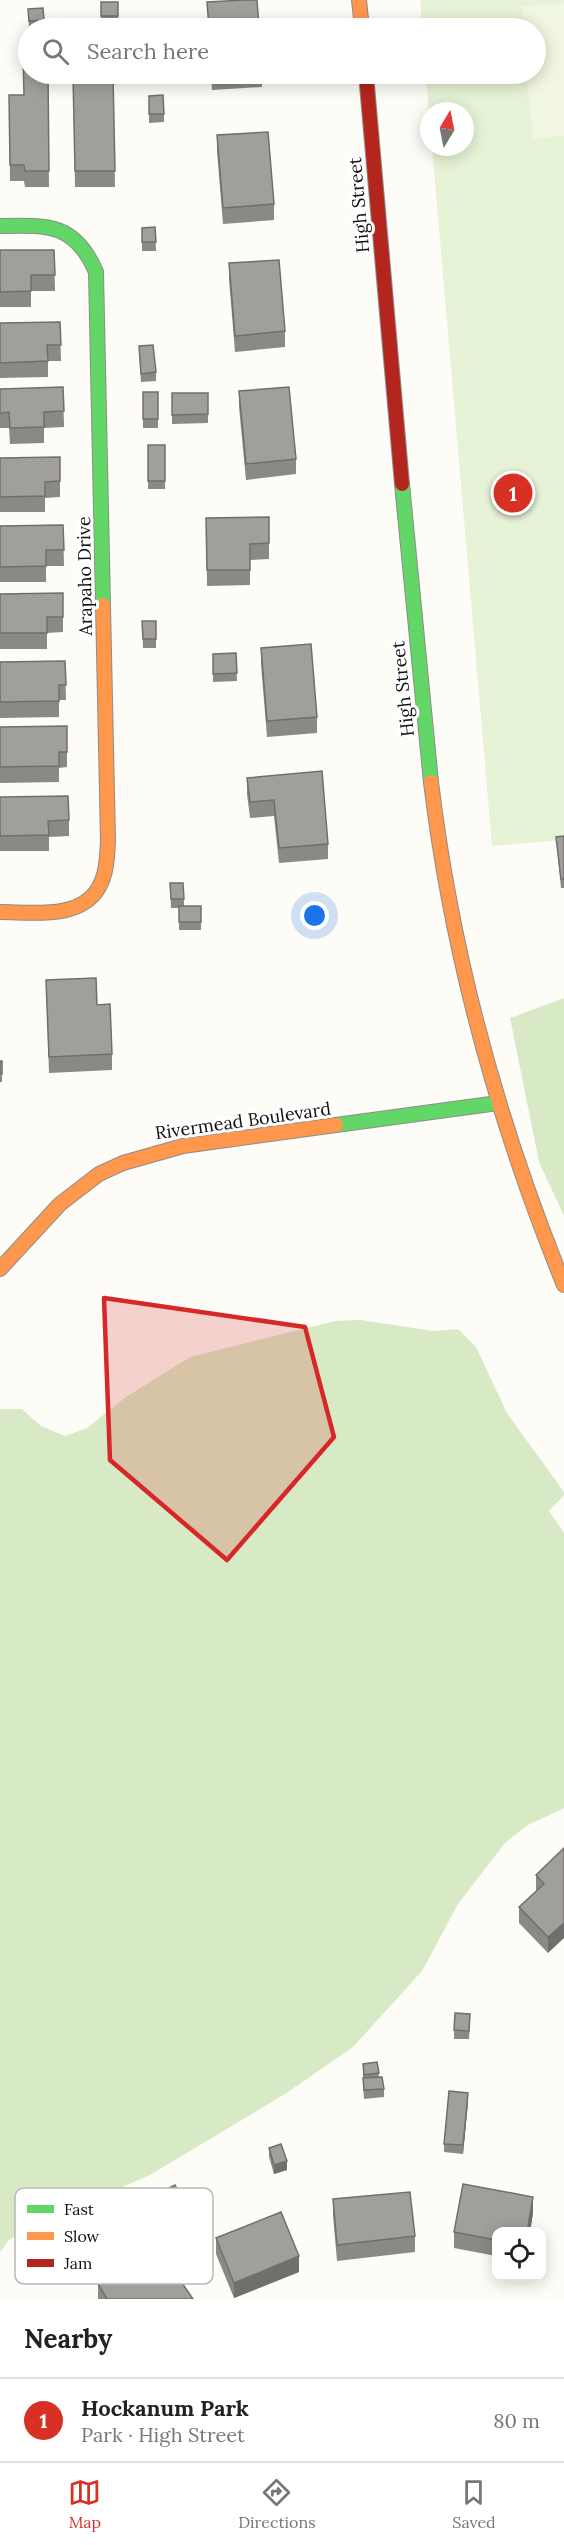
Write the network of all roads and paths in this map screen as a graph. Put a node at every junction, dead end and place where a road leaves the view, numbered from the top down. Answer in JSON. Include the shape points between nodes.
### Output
{"nodes":[{"id":1,"x":359,"y":0,"type":"edge"},
{"id":2,"x":361,"y":18,"type":"edge"},
{"id":3,"x":367,"y":84,"type":"edge"},
{"id":4,"x":0,"y":226,"type":"edge"},
{"id":5,"x":0,"y":912,"type":"edge"},
{"id":6,"x":498,"y":1103,"type":"junction"},
{"id":7,"x":0,"y":1269,"type":"edge"},
{"id":8,"x":564,"y":1285,"type":"edge"}],
"edges":[{"from":1,"to":2,"type":"street"},
{"from":3,"to":6,"type":"street","name":"High Street","via":[[434,802],[461,959]]},
{"from":4,"to":5,"type":"street","name":"Arapaho Drive","via":[[44,226],[74,237],[92,258],[96,272],[108,856],[102,882],[84,905],[64,911]]},
{"from":6,"to":7,"type":"street","name":"Rivermead Boulevard","via":[[183,1146],[143,1155],[113,1166],[71,1192]]},
{"from":6,"to":8,"type":"street","name":"High Street","via":[[534,1212]]}]}
